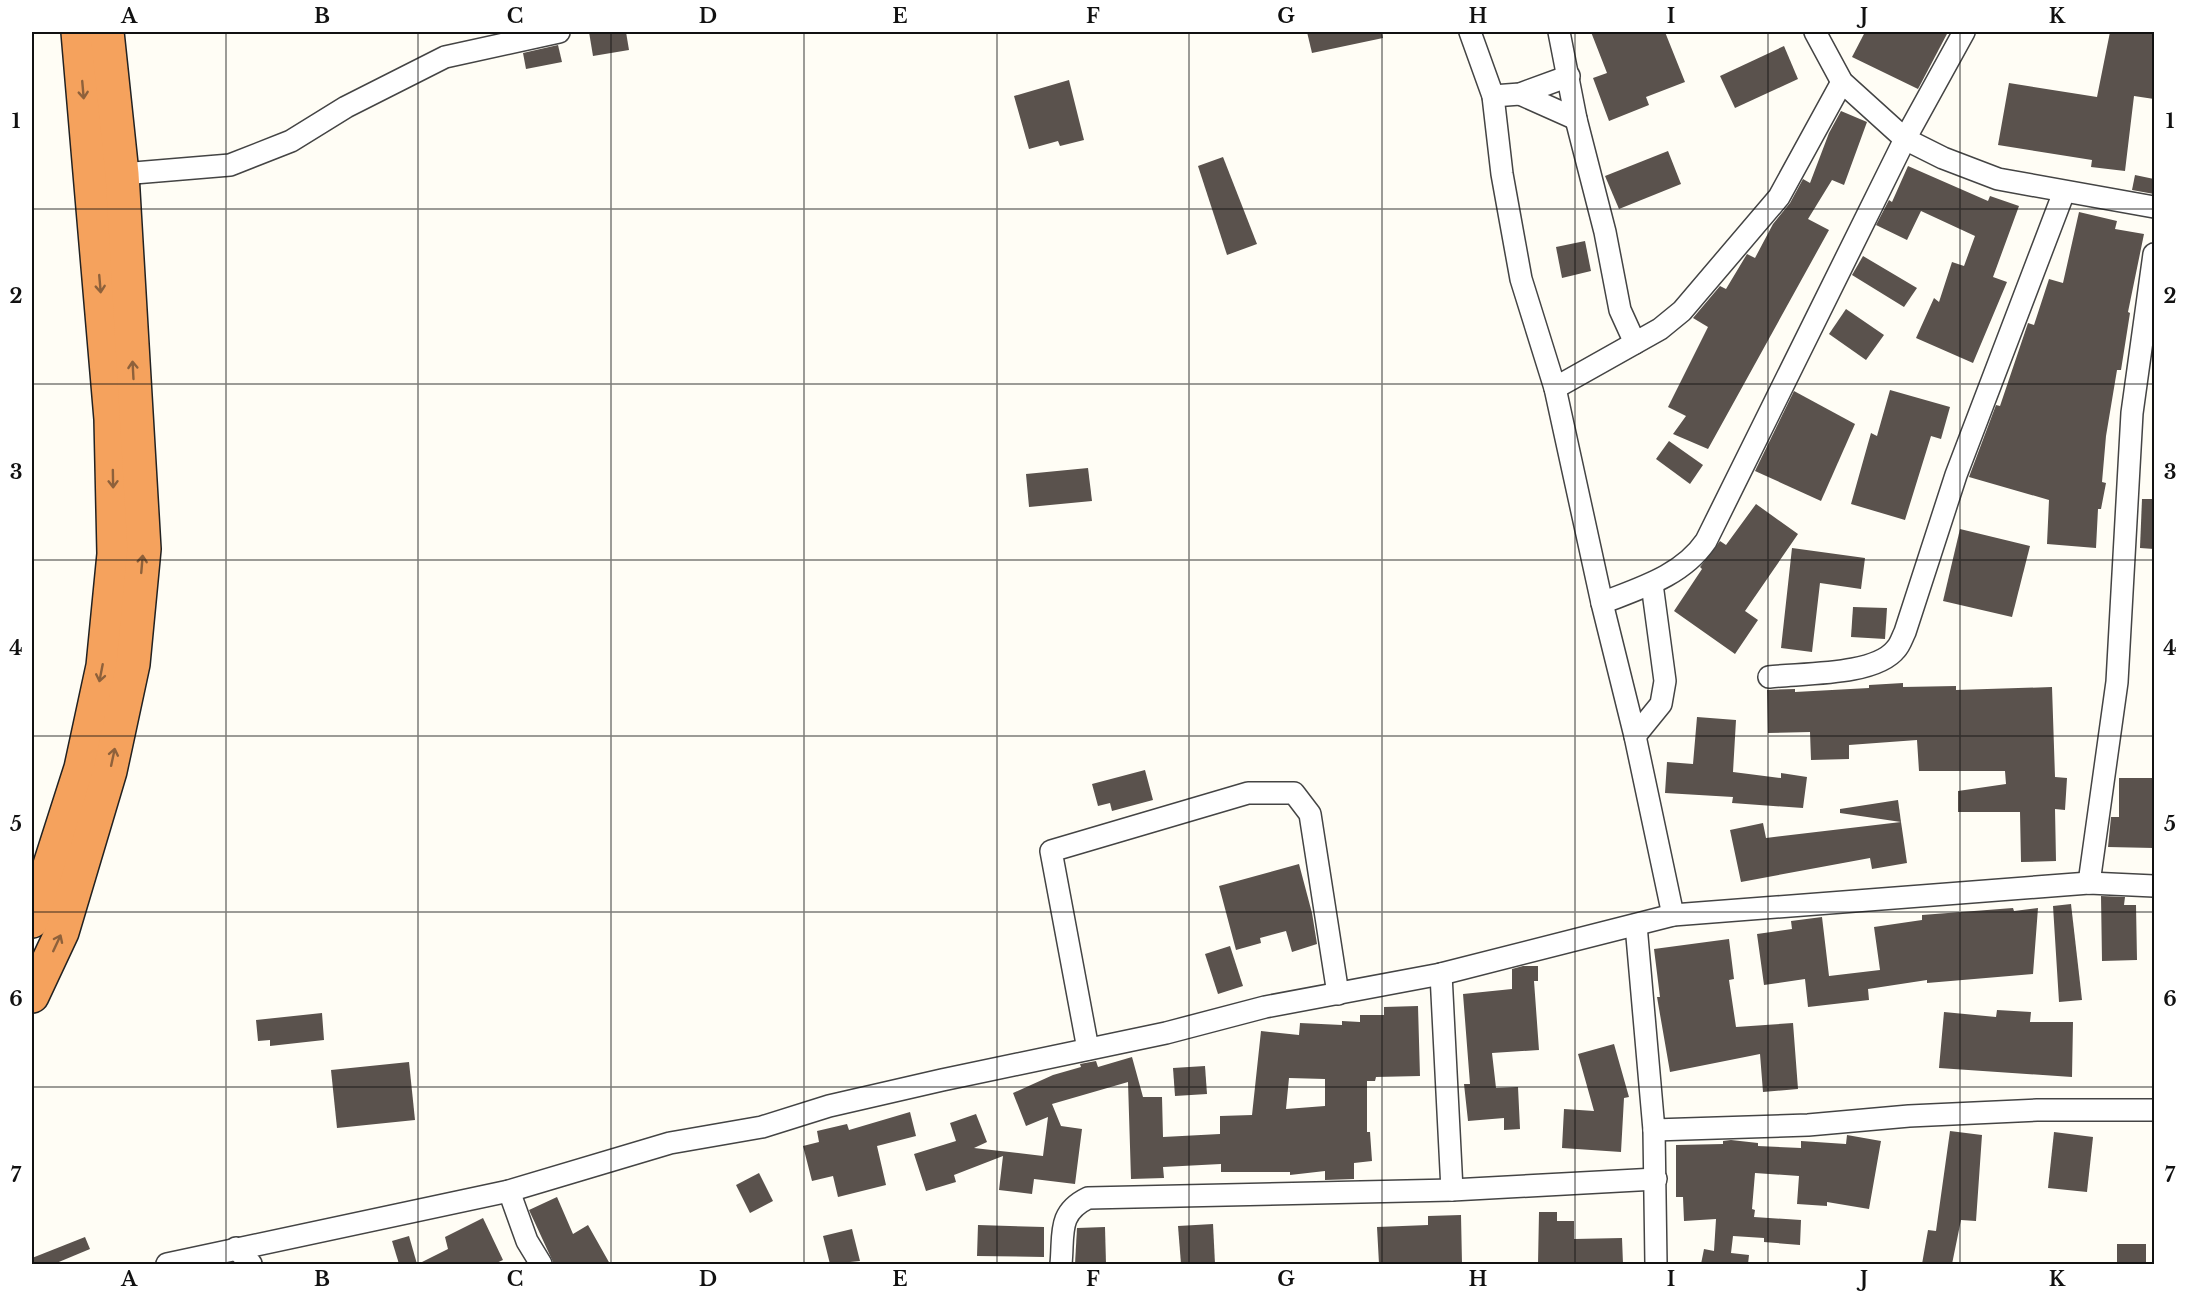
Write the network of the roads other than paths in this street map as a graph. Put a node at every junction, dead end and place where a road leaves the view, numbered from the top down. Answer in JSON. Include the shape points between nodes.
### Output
{"nodes":[{"id":1,"x":78,"y":32,"type":"edge"},
{"id":2,"x":107,"y":32,"type":"edge"},
{"id":3,"x":559,"y":32,"type":"edge"},
{"id":4,"x":1470,"y":32,"type":"edge"},
{"id":5,"x":1559,"y":32,"type":"edge"},
{"id":6,"x":1815,"y":32,"type":"edge"},
{"id":7,"x":1964,"y":32,"type":"edge"},
{"id":8,"x":1569,"y":76,"type":"junction"},
{"id":9,"x":1842,"y":82,"type":"junction"},
{"id":10,"x":1521,"y":94,"type":"junction"},
{"id":11,"x":1493,"y":96,"type":"junction"},
{"id":12,"x":1576,"y":119,"type":"junction"},
{"id":13,"x":1905,"y":139,"type":"junction"},
{"id":14,"x":122,"y":174,"type":"junction"},
{"id":15,"x":2064,"y":192,"type":"junction"},
{"id":16,"x":2154,"y":207,"type":"edge"},
{"id":17,"x":2154,"y":254,"type":"edge"},
{"id":18,"x":1635,"y":343,"type":"junction"},
{"id":19,"x":1555,"y":388,"type":"junction"},
{"id":20,"x":1652,"y":584,"type":"junction"},
{"id":21,"x":1602,"y":603,"type":"junction"},
{"id":22,"x":1769,"y":677,"type":"dead end"},
{"id":23,"x":1635,"y":736,"type":"junction"},
{"id":24,"x":2089,"y":883,"type":"junction"},
{"id":25,"x":2154,"y":886,"type":"edge"},
{"id":26,"x":1673,"y":915,"type":"junction"},
{"id":27,"x":32,"y":921,"type":"edge"},
{"id":28,"x":1636,"y":925,"type":"junction"},
{"id":29,"x":1441,"y":974,"type":"junction"},
{"id":30,"x":1338,"y":994,"type":"junction"},
{"id":31,"x":32,"y":996,"type":"edge"},
{"id":32,"x":1088,"y":1049,"type":"junction"},
{"id":33,"x":2154,"y":1110,"type":"edge"},
{"id":34,"x":1654,"y":1130,"type":"junction"},
{"id":35,"x":1656,"y":1179,"type":"junction"},
{"id":36,"x":1452,"y":1190,"type":"junction"},
{"id":37,"x":509,"y":1191,"type":"junction"},
{"id":38,"x":236,"y":1248,"type":"junction"},
{"id":39,"x":167,"y":1264,"type":"edge"},
{"id":40,"x":251,"y":1264,"type":"edge"},
{"id":41,"x":541,"y":1264,"type":"edge"},
{"id":42,"x":1061,"y":1264,"type":"edge"},
{"id":43,"x":1656,"y":1264,"type":"edge"}],
"edges":[{"from":1,"to":27,"type":"highway","one_way":true,"via":[[111,419],[114,554],[103,666],[81,768]]},
{"from":2,"to":14,"type":"highway"},
{"from":3,"to":14,"type":"street","via":[[445,57],[346,107],[291,141],[230,165]]},
{"from":4,"to":11,"type":"street"},
{"from":5,"to":8,"type":"street"},
{"from":6,"to":9,"type":"street"},
{"from":7,"to":13,"type":"street"},
{"from":8,"to":10,"type":"street"},
{"from":8,"to":12,"type":"street"},
{"from":9,"to":13,"type":"street"},
{"from":9,"to":18,"type":"street","via":[[1779,197],[1682,311]]},
{"from":10,"to":11,"type":"street"},
{"from":10,"to":12,"type":"street"},
{"from":11,"to":19,"type":"street","via":[[1521,279]]},
{"from":12,"to":18,"type":"street","via":[[1620,310]]},
{"from":13,"to":15,"type":"street","via":[[1998,179]]},
{"from":13,"to":20,"type":"street","via":[[1706,541],[1687,563]]},
{"from":31,"to":14,"type":"highway","one_way":true,"via":[[62,932],[110,771],[134,664],[144,549]]},
{"from":15,"to":16,"type":"street"},
{"from":15,"to":22,"type":"street","via":[[1956,475],[1896,650],[1876,663],[1812,675]]},
{"from":17,"to":24,"type":"street","via":[[2132,413],[2117,682]]},
{"from":18,"to":19,"type":"street"},
{"from":19,"to":21,"type":"street"},
{"from":20,"to":21,"type":"street"},
{"from":20,"to":23,"type":"street","via":[[1665,681],[1661,704]]},
{"from":21,"to":23,"type":"street"},
{"from":23,"to":26,"type":"street"},
{"from":24,"to":25,"type":"street"},
{"from":24,"to":26,"type":"street"},
{"from":26,"to":28,"type":"street"},
{"from":28,"to":29,"type":"street"},
{"from":28,"to":34,"type":"street"},
{"from":29,"to":30,"type":"street"},
{"from":29,"to":36,"type":"street"},
{"from":30,"to":32,"type":"street"},
{"from":30,"to":32,"type":"street","via":[[1310,814],[1294,793],[1248,793],[1051,851]]},
{"from":32,"to":37,"type":"street","via":[[830,1106],[762,1127],[670,1143]]},
{"from":33,"to":34,"type":"street","via":[[2037,1110],[1808,1125]]},
{"from":34,"to":35,"type":"street"},
{"from":35,"to":36,"type":"street"},
{"from":35,"to":43,"type":"street"},
{"from":36,"to":42,"type":"street","via":[[1088,1198],[1072,1205],[1066,1214]]},
{"from":37,"to":38,"type":"street"},
{"from":37,"to":41,"type":"street","via":[[527,1241]]},
{"from":38,"to":39,"type":"street"},
{"from":38,"to":40,"type":"street"}]}
